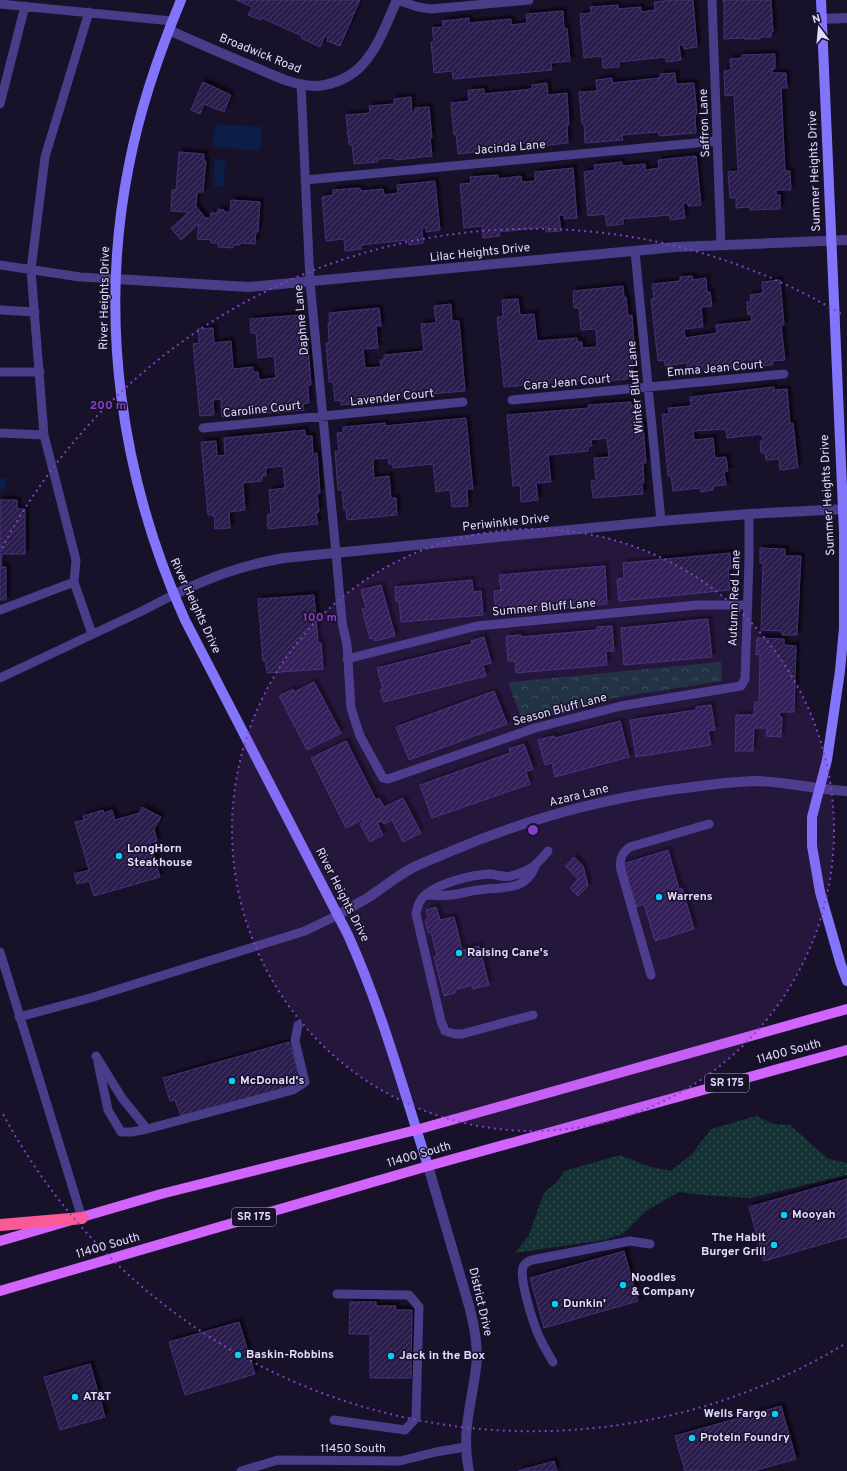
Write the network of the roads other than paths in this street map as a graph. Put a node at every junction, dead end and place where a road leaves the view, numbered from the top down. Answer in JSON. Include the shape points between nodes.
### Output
{"nodes":[{"id":1,"x":181,"y":0,"type":"edge"},
{"id":2,"x":397,"y":0,"type":"edge"},
{"id":3,"x":530,"y":0,"type":"edge"},
{"id":4,"x":712,"y":0,"type":"edge"},
{"id":5,"x":821,"y":0,"type":"edge"},
{"id":6,"x":0,"y":4,"type":"edge"},
{"id":7,"x":24,"y":6,"type":"junction"},
{"id":8,"x":89,"y":12,"type":"junction"},
{"id":9,"x":847,"y":18,"type":"edge"},
{"id":10,"x":821,"y":19,"type":"junction"},
{"id":11,"x":170,"y":26,"type":"junction"},
{"id":12,"x":301,"y":84,"type":"junction"},
{"id":13,"x":0,"y":104,"type":"edge"},
{"id":14,"x":717,"y":140,"type":"junction"},
{"id":15,"x":305,"y":180,"type":"junction"},
{"id":16,"x":830,"y":240,"type":"junction"},
{"id":17,"x":847,"y":240,"type":"edge"},
{"id":18,"x":721,"y":245,"type":"junction"},
{"id":19,"x":635,"y":251,"type":"junction"},
{"id":20,"x":0,"y":265,"type":"edge"},
{"id":21,"x":31,"y":270,"type":"junction"},
{"id":22,"x":116,"y":279,"type":"junction"},
{"id":23,"x":310,"y":282,"type":"junction"},
{"id":24,"x":0,"y":310,"type":"edge"},
{"id":25,"x":35,"y":312,"type":"junction"},
{"id":26,"x":0,"y":372,"type":"edge"},
{"id":27,"x":40,"y":372,"type":"junction"},
{"id":28,"x":784,"y":374,"type":"dead end"},
{"id":29,"x":648,"y":387,"type":"junction"},
{"id":30,"x":512,"y":400,"type":"dead end"},
{"id":31,"x":463,"y":402,"type":"dead end"},
{"id":32,"x":323,"y":416,"type":"junction"},
{"id":33,"x":203,"y":428,"type":"dead end"},
{"id":34,"x":0,"y":433,"type":"edge"},
{"id":35,"x":44,"y":435,"type":"junction"},
{"id":36,"x":844,"y":509,"type":"edge"},
{"id":37,"x":749,"y":514,"type":"junction"},
{"id":38,"x":661,"y":521,"type":"junction"},
{"id":39,"x":336,"y":553,"type":"junction"},
{"id":40,"x":74,"y":582,"type":"junction"},
{"id":41,"x":173,"y":595,"type":"junction"},
{"id":42,"x":748,"y":605,"type":"junction"},
{"id":43,"x":0,"y":610,"type":"edge"},
{"id":44,"x":92,"y":634,"type":"junction"},
{"id":45,"x":347,"y":659,"type":"junction"},
{"id":46,"x":0,"y":678,"type":"edge"},
{"id":47,"x":744,"y":683,"type":"joint"},
{"id":48,"x":386,"y":779,"type":"joint"},
{"id":49,"x":820,"y":789,"type":"junction"},
{"id":50,"x":847,"y":791,"type":"edge"},
{"id":51,"x":709,"y":824,"type":"dead end"},
{"id":52,"x":548,"y":851,"type":"dead end"},
{"id":53,"x":535,"y":867,"type":"junction"},
{"id":54,"x":424,"y":895,"type":"junction"},
{"id":55,"x":338,"y":915,"type":"junction"},
{"id":56,"x":0,"y":952,"type":"edge"},
{"id":57,"x":651,"y":975,"type":"dead end"},
{"id":58,"x":847,"y":981,"type":"edge"},
{"id":59,"x":847,"y":1009,"type":"edge"},
{"id":60,"x":533,"y":1015,"type":"dead end"},
{"id":61,"x":19,"y":1017,"type":"junction"},
{"id":62,"x":298,"y":1025,"type":"dead end"},
{"id":63,"x":847,"y":1050,"type":"edge"},
{"id":64,"x":147,"y":1129,"type":"junction"},
{"id":65,"x":416,"y":1130,"type":"junction"},
{"id":66,"x":428,"y":1166,"type":"junction"},
{"id":67,"x":82,"y":1218,"type":"junction"},
{"id":68,"x":0,"y":1225,"type":"edge"},
{"id":69,"x":0,"y":1241,"type":"edge"},
{"id":70,"x":650,"y":1244,"type":"dead end"},
{"id":71,"x":0,"y":1291,"type":"edge"},
{"id":72,"x":337,"y":1294,"type":"dead end"},
{"id":73,"x":553,"y":1362,"type":"dead end"},
{"id":74,"x":334,"y":1420,"type":"dead end"},
{"id":75,"x":465,"y":1447,"type":"junction"},
{"id":76,"x":241,"y":1471,"type":"edge"},
{"id":77,"x":468,"y":1471,"type":"edge"}],
"edges":[{"from":1,"to":11,"type":"street","name":"River Heights Drive"},
{"from":2,"to":3,"type":"lane","via":[[431,10]]},
{"from":2,"to":12,"type":"street","name":"Broadwick Road","via":[[373,52],[358,69],[329,84]]},
{"from":4,"to":14,"type":"lane","name":"Saffron Lane"},
{"from":5,"to":10,"type":"street","name":"Summer Heights Drive"},
{"from":6,"to":7,"type":"lane"},
{"from":7,"to":8,"type":"lane"},
{"from":7,"to":13,"type":"lane"},
{"from":8,"to":11,"type":"lane"},
{"from":8,"to":21,"type":"lane","via":[[45,157]]},
{"from":9,"to":10,"type":"street"},
{"from":10,"to":16,"type":"street","name":"Summer Heights Drive"},
{"from":11,"to":12,"type":"street","name":"Broadwick Road","via":[[288,81]]},
{"from":11,"to":22,"type":"street","name":"River Heights Drive","via":[[141,112],[129,166],[121,213]]},
{"from":12,"to":15,"type":"lane","name":"Daphne Lane"},
{"from":14,"to":15,"type":"lane","name":"Jacinda Lane"},
{"from":14,"to":18,"type":"lane","name":"Saffron Lane"},
{"from":15,"to":23,"type":"lane","name":"Daphne Lane"},
{"from":16,"to":17,"type":"street","name":"Lilac Heights Drive"},
{"from":16,"to":18,"type":"street","name":"Lilac Heights Drive"},
{"from":16,"to":36,"type":"street","name":"Summer Heights Drive"},
{"from":18,"to":19,"type":"street","name":"Lilac Heights Drive"},
{"from":19,"to":23,"type":"street","name":"Lilac Heights Drive"},
{"from":19,"to":29,"type":"lane","name":"Winter Bluff Lane"},
{"from":20,"to":21,"type":"lane"},
{"from":21,"to":22,"type":"lane"},
{"from":21,"to":25,"type":"lane"},
{"from":22,"to":23,"type":"street","name":"Lilac Heights Drive","via":[[240,287]]},
{"from":22,"to":41,"type":"street","name":"River Heights Drive","via":[[117,353],[128,445],[150,534]]},
{"from":23,"to":32,"type":"lane","name":"Daphne Lane"},
{"from":24,"to":25,"type":"lane"},
{"from":25,"to":27,"type":"lane"},
{"from":26,"to":27,"type":"lane"},
{"from":27,"to":35,"type":"lane"},
{"from":28,"to":29,"type":"lane","name":"Emma Jean Court"},
{"from":29,"to":30,"type":"lane","name":"Cara Jean Court"},
{"from":29,"to":38,"type":"lane","name":"Winter Bluff Lane"},
{"from":31,"to":32,"type":"lane","name":"Lavender Court"},
{"from":32,"to":33,"type":"lane","name":"Caroline Court"},
{"from":32,"to":39,"type":"lane","name":"Daphne Lane"},
{"from":34,"to":35,"type":"lane"},
{"from":35,"to":40,"type":"lane","via":[[76,560]]},
{"from":36,"to":37,"type":"street","name":"Periwinkle Drive"},
{"from":36,"to":49,"type":"street","name":"Summer Heights Drive","via":[[844,628],[834,715]]},
{"from":37,"to":38,"type":"street","name":"Periwinkle Drive"},
{"from":37,"to":42,"type":"lane","name":"Autumn Red Lane"},
{"from":38,"to":39,"type":"street","name":"Periwinkle Drive"},
{"from":39,"to":41,"type":"street","name":"Periwinkle Drive","via":[[284,558],[244,566]]},
{"from":39,"to":45,"type":"lane","name":"Daphne Lane"},
{"from":40,"to":43,"type":"lane"},
{"from":40,"to":44,"type":"lane"},
{"from":41,"to":44,"type":"lane"},
{"from":41,"to":55,"type":"street","name":"River Heights Drive"},
{"from":42,"to":45,"type":"lane","name":"Summer Bluff Lane","via":[[698,605],[476,626]]},
{"from":42,"to":47,"type":"lane","name":"Autumn Red Lane"},
{"from":44,"to":46,"type":"lane"},
{"from":45,"to":48,"type":"lane","name":"Daphne Lane","via":[[353,717],[381,776]]},
{"from":47,"to":48,"type":"lane","name":"Season Bluff Lane","via":[[737,688],[621,706],[535,728]]},
{"from":49,"to":50,"type":"street","name":"Azara Lane"},
{"from":49,"to":55,"type":"street","name":"Azara Lane","via":[[772,782],[730,783],[670,789],[584,807],[500,832],[413,868]]},
{"from":49,"to":58,"type":"street","name":"Summer Heights Drive","via":[[812,818],[814,861],[820,892]]},
{"from":51,"to":57,"type":"lane","via":[[634,845],[626,850],[621,858],[621,870]]},
{"from":52,"to":53,"type":"lane"},
{"from":53,"to":54,"type":"lane","via":[[509,877],[475,875]]},
{"from":53,"to":54,"type":"lane","via":[[531,876],[508,888],[449,895]]},
{"from":54,"to":60,"type":"lane","via":[[416,914],[445,1031],[462,1034]]},
{"from":55,"to":61,"type":"lane","via":[[305,931],[90,998]]},
{"from":55,"to":65,"type":"street","name":"River Heights Drive","via":[[372,992]]},
{"from":56,"to":61,"type":"lane"},
{"from":59,"to":65,"type":"main road","name":"11400 South"},
{"from":61,"to":67,"type":"lane"},
{"from":62,"to":64,"type":"lane","via":[[295,1041],[305,1082],[293,1090]]},
{"from":63,"to":66,"type":"main road","name":"11400 South","number":"SR 175"},
{"from":64,"to":64,"type":"lane","via":[[122,1098],[96,1056],[108,1110],[121,1132]]},
{"from":65,"to":66,"type":"street","name":"River Heights Drive"},
{"from":65,"to":67,"type":"main road","name":"11400 South","via":[[161,1194]]},
{"from":66,"to":71,"type":"main road","name":"11400 South","number":"SR 175"},
{"from":66,"to":75,"type":"street","name":"District Drive","via":[[475,1332],[477,1357]]},
{"from":67,"to":68,"type":"highway"},
{"from":67,"to":69,"type":"main road","name":"11400 South"},
{"from":70,"to":73,"type":"lane","via":[[630,1241],[532,1260],[524,1266],[523,1284],[538,1334]]},
{"from":72,"to":74,"type":"lane","via":[[410,1296],[419,1307],[416,1418],[405,1430]]},
{"from":75,"to":76,"type":"lane","name":"11450 South","via":[[400,1461],[278,1460]]},
{"from":75,"to":77,"type":"street","name":"District Drive"}]}
